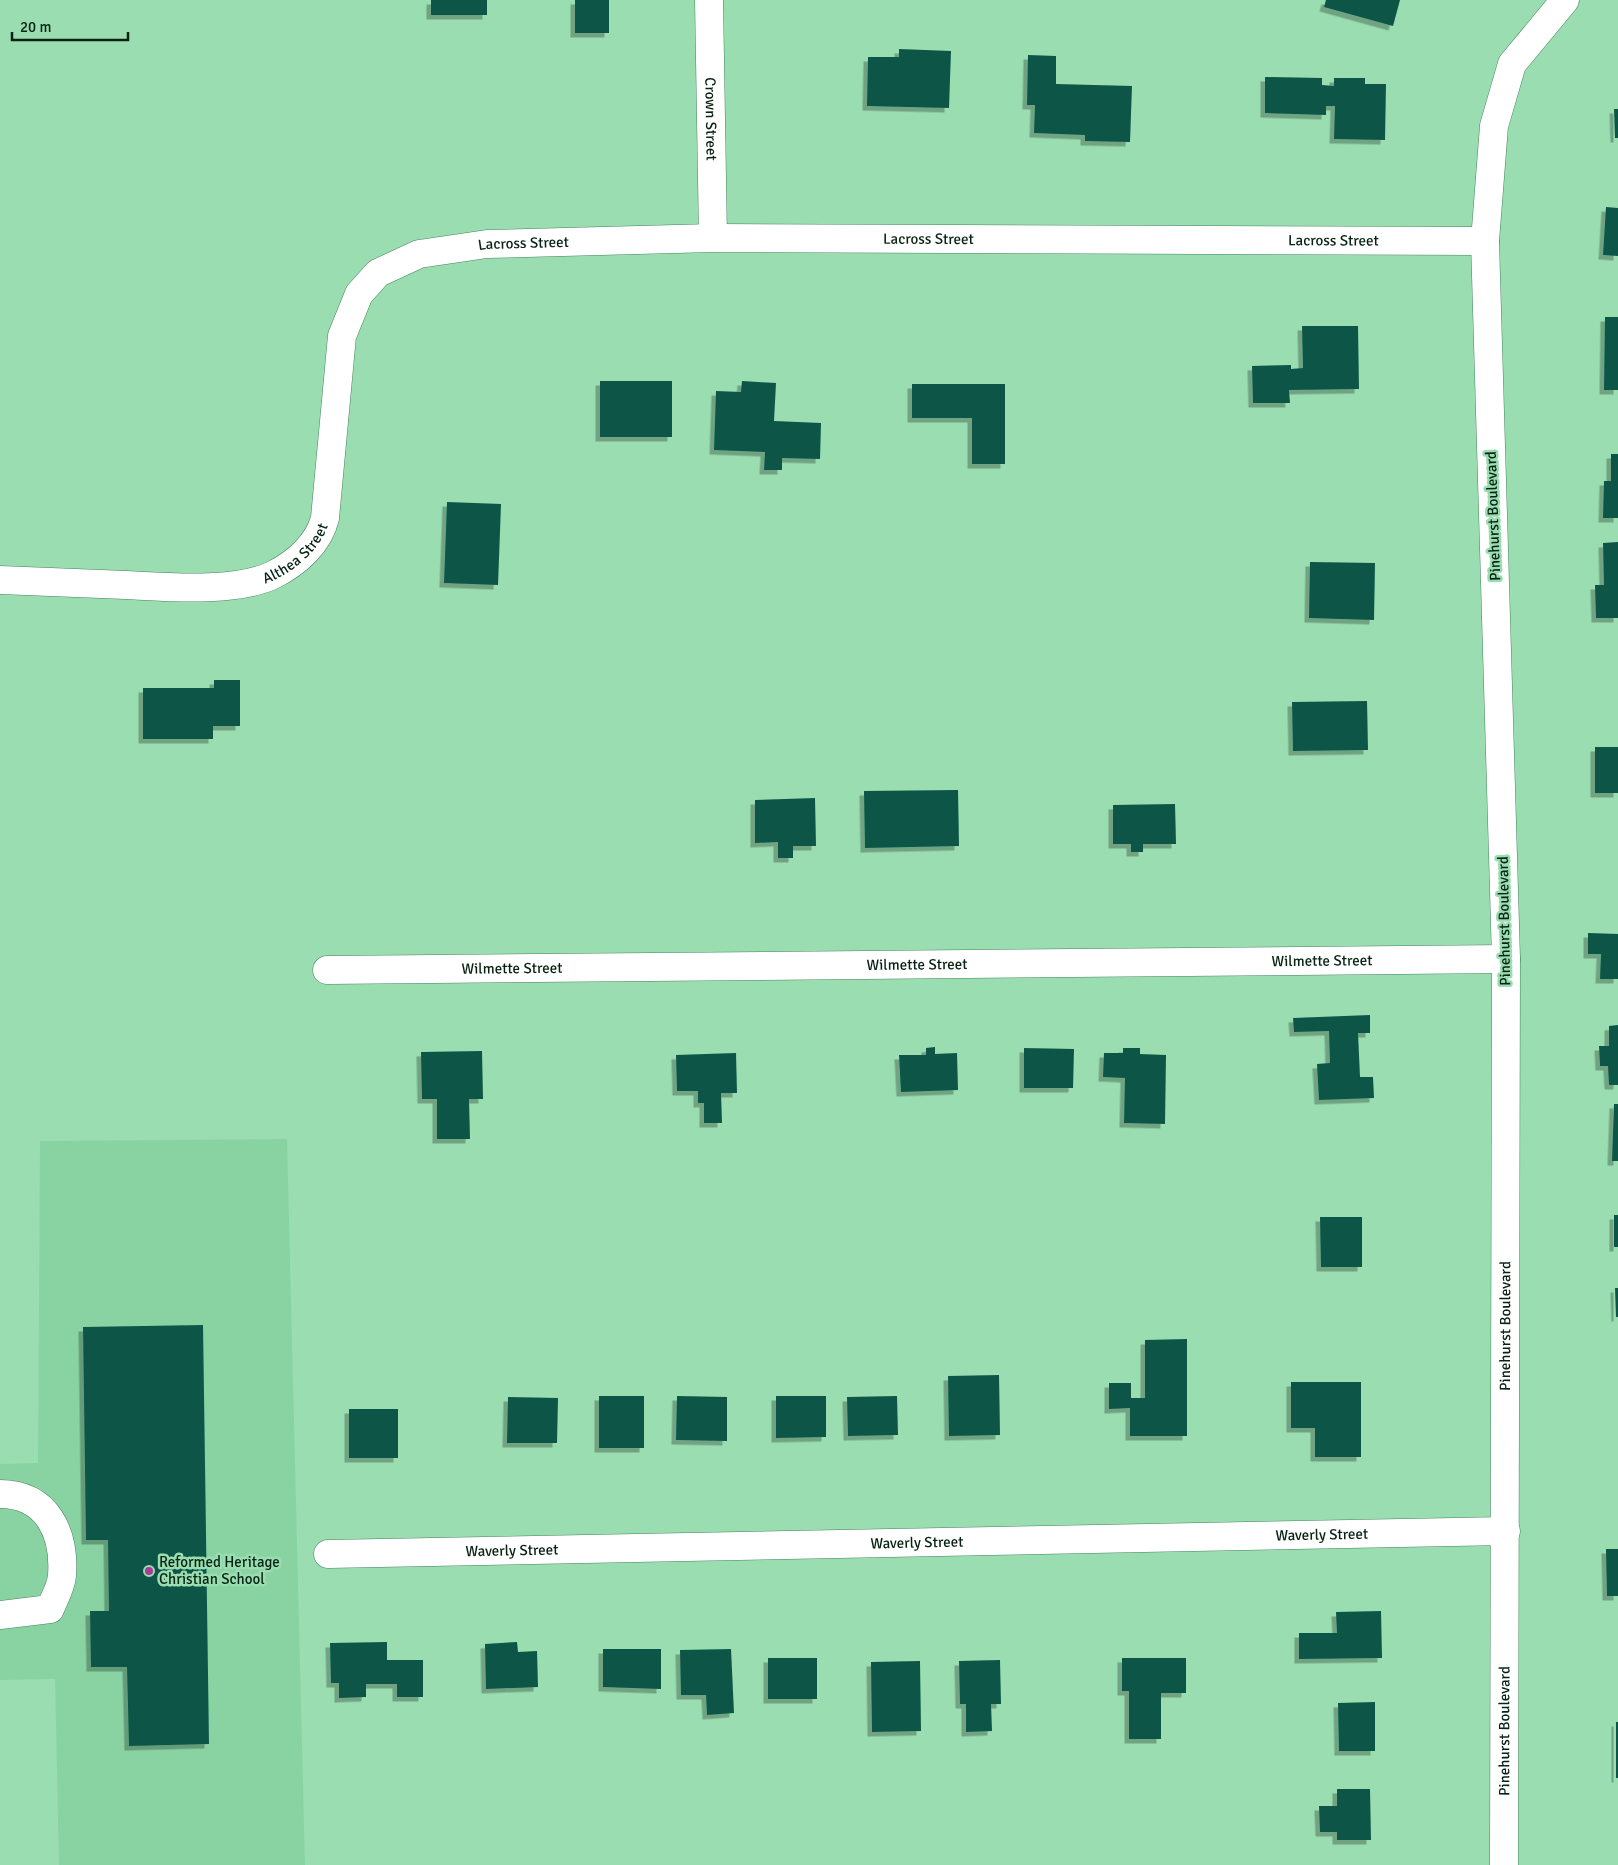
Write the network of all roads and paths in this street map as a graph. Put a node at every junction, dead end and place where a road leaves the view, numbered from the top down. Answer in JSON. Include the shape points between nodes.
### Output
{"nodes":[{"id":1,"x":709,"y":0,"type":"edge"},
{"id":2,"x":1565,"y":0,"type":"edge"},
{"id":3,"x":713,"y":238,"type":"junction"},
{"id":4,"x":1485,"y":241,"type":"junction"},
{"id":5,"x":378,"y":273,"type":"joint"},
{"id":6,"x":0,"y":580,"type":"edge"},
{"id":7,"x":1506,"y":958,"type":"junction"},
{"id":8,"x":327,"y":970,"type":"dead end"},
{"id":9,"x":0,"y":1494,"type":"edge"},
{"id":10,"x":1506,"y":1531,"type":"junction"},
{"id":11,"x":328,"y":1554,"type":"dead end"},
{"id":12,"x":0,"y":1615,"type":"edge"},
{"id":13,"x":1504,"y":1865,"type":"edge"}],
"edges":[{"from":1,"to":3,"type":"street","name":"Crown Street"},
{"from":2,"to":4,"type":"street","name":"Pinehurst Boulevard","via":[[1512,64],[1494,126]]},
{"from":3,"to":4,"type":"street","name":"Lacross Street"},
{"from":3,"to":5,"type":"street","name":"Lacross Street","via":[[487,244],[419,254]]},
{"from":4,"to":7,"type":"street","name":"Pinehurst Boulevard"},
{"from":5,"to":6,"type":"street","name":"Althea Street","via":[[359,294],[342,336],[321,533],[292,563],[272,575],[243,583],[184,587]]},
{"from":7,"to":8,"type":"street","name":"Wilmette Street"},
{"from":7,"to":10,"type":"street","name":"Pinehurst Boulevard"},
{"from":9,"to":12,"type":"street","via":[[14,1494],[36,1504],[53,1520],[60,1539],[62,1578],[50,1609]]},
{"from":10,"to":11,"type":"street","name":"Waverly Street"},
{"from":10,"to":13,"type":"street","name":"Pinehurst Boulevard"}]}
